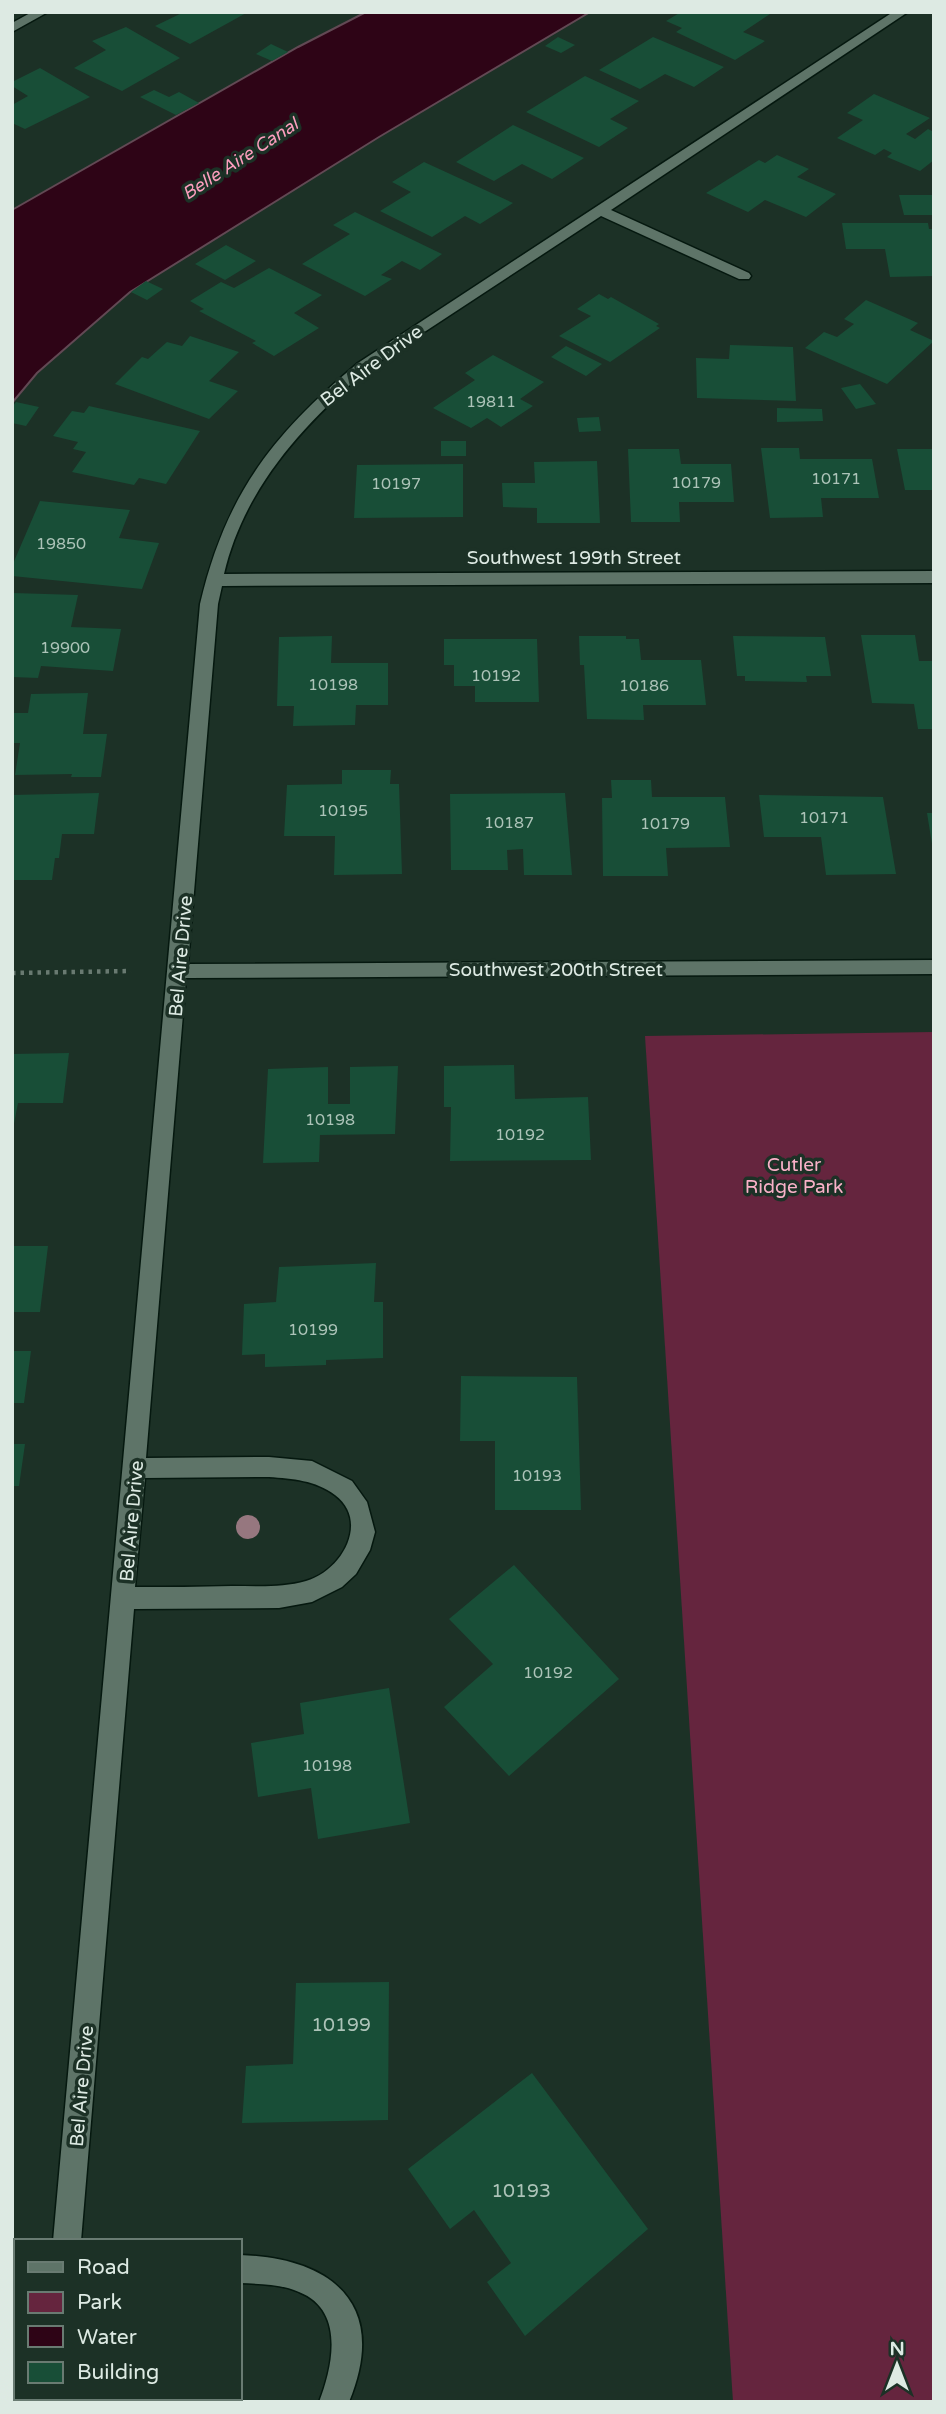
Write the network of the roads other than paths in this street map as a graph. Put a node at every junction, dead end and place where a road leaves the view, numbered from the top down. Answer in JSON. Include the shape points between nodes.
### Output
{"nodes":[{"id":1,"x":42,"y":12,"type":"edge"},
{"id":2,"x":902,"y":12,"type":"edge"},
{"id":3,"x":12,"y":28,"type":"edge"},
{"id":4,"x":600,"y":210,"type":"junction"},
{"id":5,"x":744,"y":276,"type":"dead end"},
{"id":6,"x":934,"y":577,"type":"edge"},
{"id":7,"x":214,"y":580,"type":"junction"},
{"id":8,"x":934,"y":967,"type":"edge"},
{"id":9,"x":178,"y":971,"type":"junction"},
{"id":10,"x":135,"y":1468,"type":"junction"},
{"id":11,"x":124,"y":1598,"type":"junction"},
{"id":12,"x":67,"y":2239,"type":"edge"},
{"id":13,"x":242,"y":2269,"type":"edge"},
{"id":14,"x":333,"y":2402,"type":"edge"}],
"edges":[{"from":1,"to":3,"type":"street"},
{"from":2,"to":4,"type":"street","name":"Bel Aire Drive"},
{"from":4,"to":5,"type":"street"},
{"from":4,"to":7,"type":"street","name":"Bel Aire Drive","via":[[398,341],[325,397],[283,441],[249,488]]},
{"from":6,"to":7,"type":"street","name":"Southwest 199th Street"},
{"from":7,"to":9,"type":"street","name":"Bel Aire Drive"},
{"from":8,"to":9,"type":"street","name":"Southwest 200th Street"},
{"from":9,"to":10,"type":"street","name":"Bel Aire Drive"},
{"from":10,"to":11,"type":"street","name":"Bel Aire Drive"},
{"from":10,"to":11,"type":"street","via":[[312,1471],[344,1488],[356,1502],[363,1532],[348,1566],[312,1591],[279,1597]]},
{"from":11,"to":12,"type":"street","name":"Bel Aire Drive"},
{"from":13,"to":14,"type":"street","via":[[295,2274],[334,2299],[347,2342],[345,2368]]}]}
